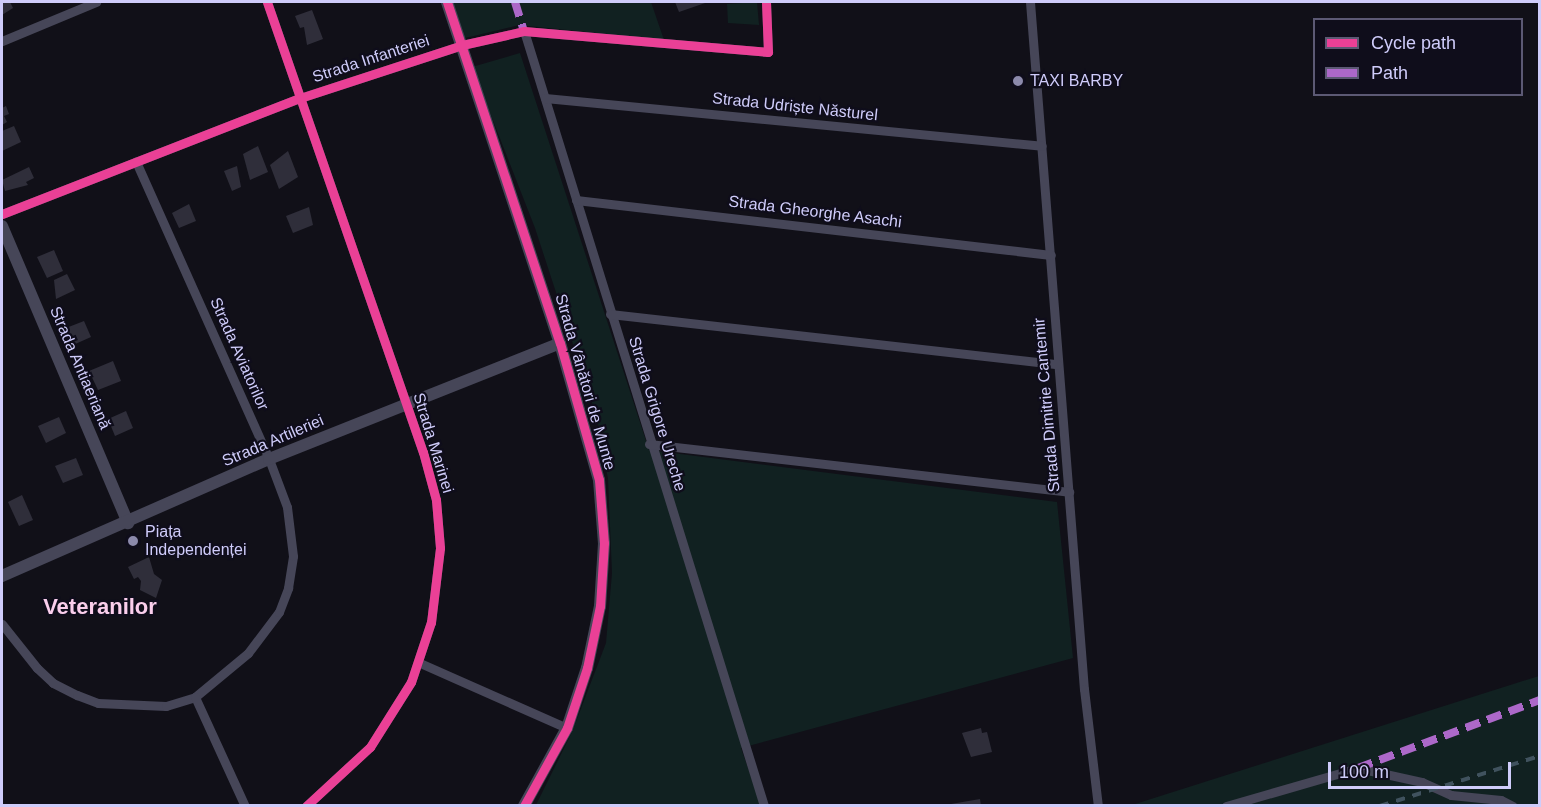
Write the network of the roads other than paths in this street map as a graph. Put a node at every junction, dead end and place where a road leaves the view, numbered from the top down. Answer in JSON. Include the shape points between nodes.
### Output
{"nodes":[{"id":1,"x":96,"y":2,"type":"edge"},
{"id":2,"x":267,"y":2,"type":"edge"},
{"id":3,"x":447,"y":2,"type":"edge"},
{"id":4,"x":766,"y":2,"type":"edge"},
{"id":5,"x":1030,"y":2,"type":"edge"},
{"id":6,"x":525,"y":31,"type":"junction"},
{"id":7,"x":2,"y":42,"type":"edge"},
{"id":8,"x":462,"y":45,"type":"junction"},
{"id":9,"x":300,"y":98,"type":"junction"},
{"id":10,"x":545,"y":98,"type":"junction"},
{"id":11,"x":1042,"y":146,"type":"junction"},
{"id":12,"x":136,"y":161,"type":"junction"},
{"id":13,"x":576,"y":200,"type":"junction"},
{"id":14,"x":2,"y":214,"type":"edge"},
{"id":15,"x":2,"y":226,"type":"edge"},
{"id":16,"x":1051,"y":255,"type":"junction"},
{"id":17,"x":610,"y":314,"type":"junction"},
{"id":18,"x":560,"y":344,"type":"junction"},
{"id":19,"x":1057,"y":364,"type":"junction"},
{"id":20,"x":405,"y":404,"type":"junction"},
{"id":21,"x":649,"y":444,"type":"junction"},
{"id":22,"x":269,"y":459,"type":"junction"},
{"id":23,"x":1069,"y":492,"type":"junction"},
{"id":24,"x":128,"y":524,"type":"junction"},
{"id":25,"x":2,"y":576,"type":"edge"},
{"id":26,"x":2,"y":624,"type":"edge"},
{"id":27,"x":420,"y":663,"type":"junction"},
{"id":28,"x":195,"y":697,"type":"junction"},
{"id":29,"x":567,"y":728,"type":"junction"},
{"id":30,"x":245,"y":806,"type":"edge"},
{"id":31,"x":306,"y":806,"type":"edge"},
{"id":32,"x":524,"y":806,"type":"edge"},
{"id":33,"x":764,"y":806,"type":"edge"},
{"id":34,"x":1098,"y":806,"type":"edge"},
{"id":35,"x":1226,"y":806,"type":"edge"},
{"id":36,"x":1513,"y":806,"type":"edge"}],
"edges":[{"from":1,"to":7,"type":"street"},
{"from":2,"to":9,"type":"street","name":"Strada Marinei"},
{"from":3,"to":8,"type":"street","name":"Strada Vânători de Munte"},
{"from":4,"to":6,"type":"street","name":"Strada Infanteriei","via":[[768,52]]},
{"from":5,"to":11,"type":"street","name":"Strada Dimitrie Cantemir"},
{"from":6,"to":8,"type":"street","name":"Strada Infanteriei"},
{"from":6,"to":10,"type":"street","name":"Strada Grigore Ureche"},
{"from":8,"to":9,"type":"street","name":"Strada Infanteriei"},
{"from":8,"to":18,"type":"street","name":"Strada Vânători de Munte"},
{"from":9,"to":12,"type":"street","name":"Strada Infanteriei"},
{"from":9,"to":20,"type":"street","name":"Strada Marinei"},
{"from":10,"to":11,"type":"street","name":"Strada Udriște Năsturel"},
{"from":10,"to":13,"type":"street","name":"Strada Grigore Ureche"},
{"from":11,"to":16,"type":"street","name":"Strada Dimitrie Cantemir"},
{"from":12,"to":14,"type":"street","name":"Strada Infanteriei"},
{"from":12,"to":22,"type":"street","name":"Strada Aviatorilor"},
{"from":13,"to":16,"type":"street","name":"Strada Gheorghe Asachi"},
{"from":13,"to":17,"type":"street","name":"Strada Grigore Ureche"},
{"from":15,"to":24,"type":"street","name":"Strada Antiaeriană"},
{"from":16,"to":19,"type":"street","name":"Strada Dimitrie Cantemir"},
{"from":17,"to":19,"type":"street"},
{"from":17,"to":21,"type":"street","name":"Strada Grigore Ureche"},
{"from":18,"to":20,"type":"street","name":"Strada Artileriei"},
{"from":18,"to":29,"type":"street","name":"Strada Vânători de Munte","via":[[599,480],[604,543],[600,606],[587,668]]},
{"from":19,"to":23,"type":"street","name":"Strada Dimitrie Cantemir"},
{"from":20,"to":22,"type":"street","name":"Strada Artileriei"},
{"from":20,"to":27,"type":"street","name":"Strada Marinei","via":[[436,500],[440,548],[433,613]]},
{"from":21,"to":23,"type":"street"},
{"from":21,"to":33,"type":"street","name":"Strada Grigore Ureche"},
{"from":22,"to":24,"type":"street","name":"Strada Artileriei"},
{"from":22,"to":28,"type":"street","name":"Strada Aviatorilor","via":[[287,507],[292,556],[288,588],[279,612],[259,642]]},
{"from":23,"to":34,"type":"street","name":"Strada Dimitrie Cantemir","via":[[1084,689]]},
{"from":24,"to":25,"type":"street","name":"Strada Artileriei"},
{"from":26,"to":28,"type":"street","name":"Strada Aviatorilor","via":[[18,648],[53,682],[98,703],[166,706]]},
{"from":27,"to":29,"type":"street"},
{"from":27,"to":31,"type":"street","name":"Strada Marinei","via":[[397,709],[370,747]]},
{"from":28,"to":30,"type":"street"},
{"from":29,"to":32,"type":"street","name":"Strada Vânători de Munte"},
{"from":35,"to":36,"type":"street","via":[[1358,768],[1451,795],[1501,800]]}]}
